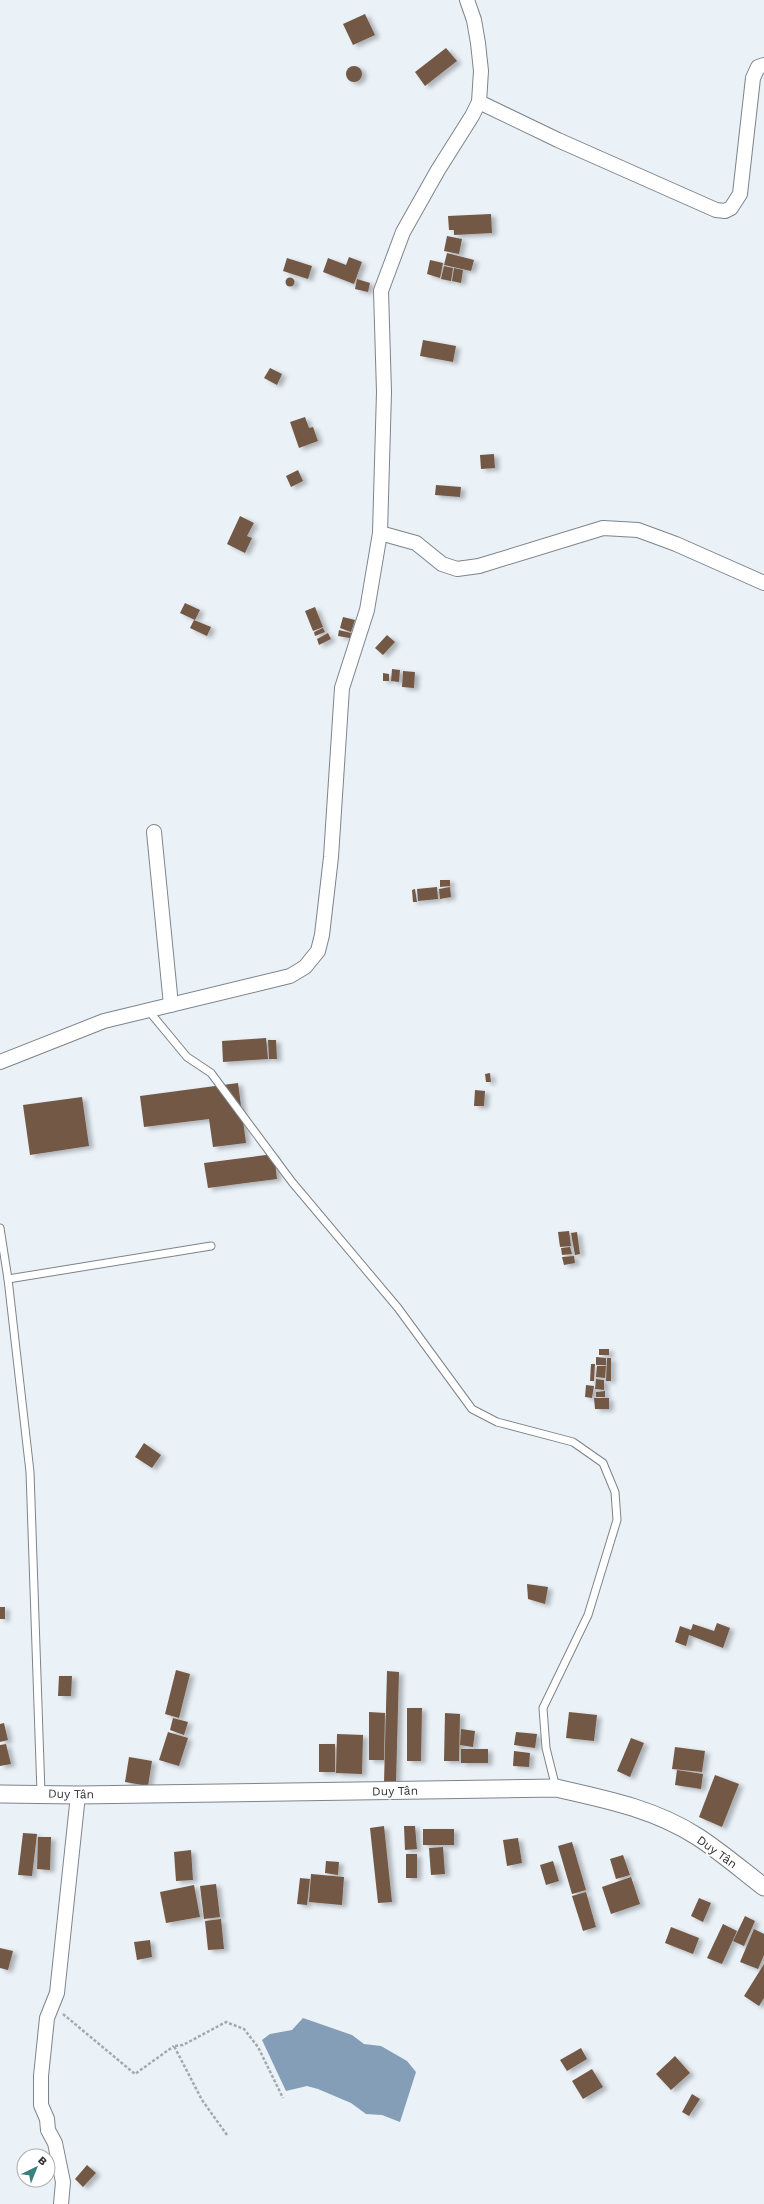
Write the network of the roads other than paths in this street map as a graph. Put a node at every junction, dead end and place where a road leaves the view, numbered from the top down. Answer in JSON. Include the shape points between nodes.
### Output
{"nodes":[{"id":1,"x":467,"y":0,"type":"edge"},
{"id":2,"x":764,"y":65,"type":"edge"},
{"id":3,"x":479,"y":102,"type":"junction"},
{"id":4,"x":380,"y":533,"type":"junction"},
{"id":5,"x":764,"y":583,"type":"edge"},
{"id":6,"x":154,"y":832,"type":"dead end"},
{"id":7,"x":171,"y":1005,"type":"junction"},
{"id":8,"x":148,"y":1010,"type":"junction"},
{"id":9,"x":0,"y":1062,"type":"edge"},
{"id":10,"x":0,"y":1228,"type":"edge"},
{"id":11,"x":211,"y":1246,"type":"dead end"},
{"id":12,"x":8,"y":1279,"type":"junction"},
{"id":13,"x":556,"y":1788,"type":"junction"},
{"id":14,"x":40,"y":1793,"type":"junction"},
{"id":15,"x":0,"y":1794,"type":"edge"},
{"id":16,"x":78,"y":1795,"type":"junction"},
{"id":17,"x":764,"y":1887,"type":"edge"},
{"id":18,"x":61,"y":2204,"type":"edge"}],
"edges":[{"from":1,"to":3,"type":"street","via":[[474,20],[480,64]]},
{"from":2,"to":3,"type":"street","via":[[758,67],[753,78],[740,194],[731,208],[725,210],[716,210],[693,201]]},
{"from":3,"to":4,"type":"street","via":[[403,232],[382,287],[380,304],[384,392]]},
{"from":4,"to":5,"type":"street","via":[[416,543],[442,564],[457,569],[479,566],[603,528],[638,530]]},
{"from":4,"to":7,"type":"street","via":[[367,610],[342,688],[326,916],[318,951],[305,966],[290,976]]},
{"from":6,"to":7,"type":"street"},
{"from":7,"to":8,"type":"street"},
{"from":8,"to":9,"type":"street","via":[[104,1021]]},
{"from":8,"to":13,"type":"lane","via":[[187,1057],[211,1073],[292,1182],[398,1308],[472,1409],[497,1422],[573,1442],[603,1463],[615,1492],[617,1520],[588,1615],[543,1708],[546,1748]]},
{"from":10,"to":12,"type":"lane"},
{"from":11,"to":12,"type":"lane"},
{"from":12,"to":14,"type":"lane","via":[[30,1472]]},
{"from":13,"to":16,"type":"street","name":"Duy Tân"},
{"from":13,"to":17,"type":"street","name":"Duy Tân","via":[[608,1799],[654,1814],[697,1836]]},
{"from":14,"to":15,"type":"street","name":"Duy Tân"},
{"from":14,"to":16,"type":"street","name":"Duy Tân"},
{"from":16,"to":18,"type":"street","via":[[56,1993],[47,2018],[41,2064],[41,2105],[58,2153],[62,2182]]}]}
